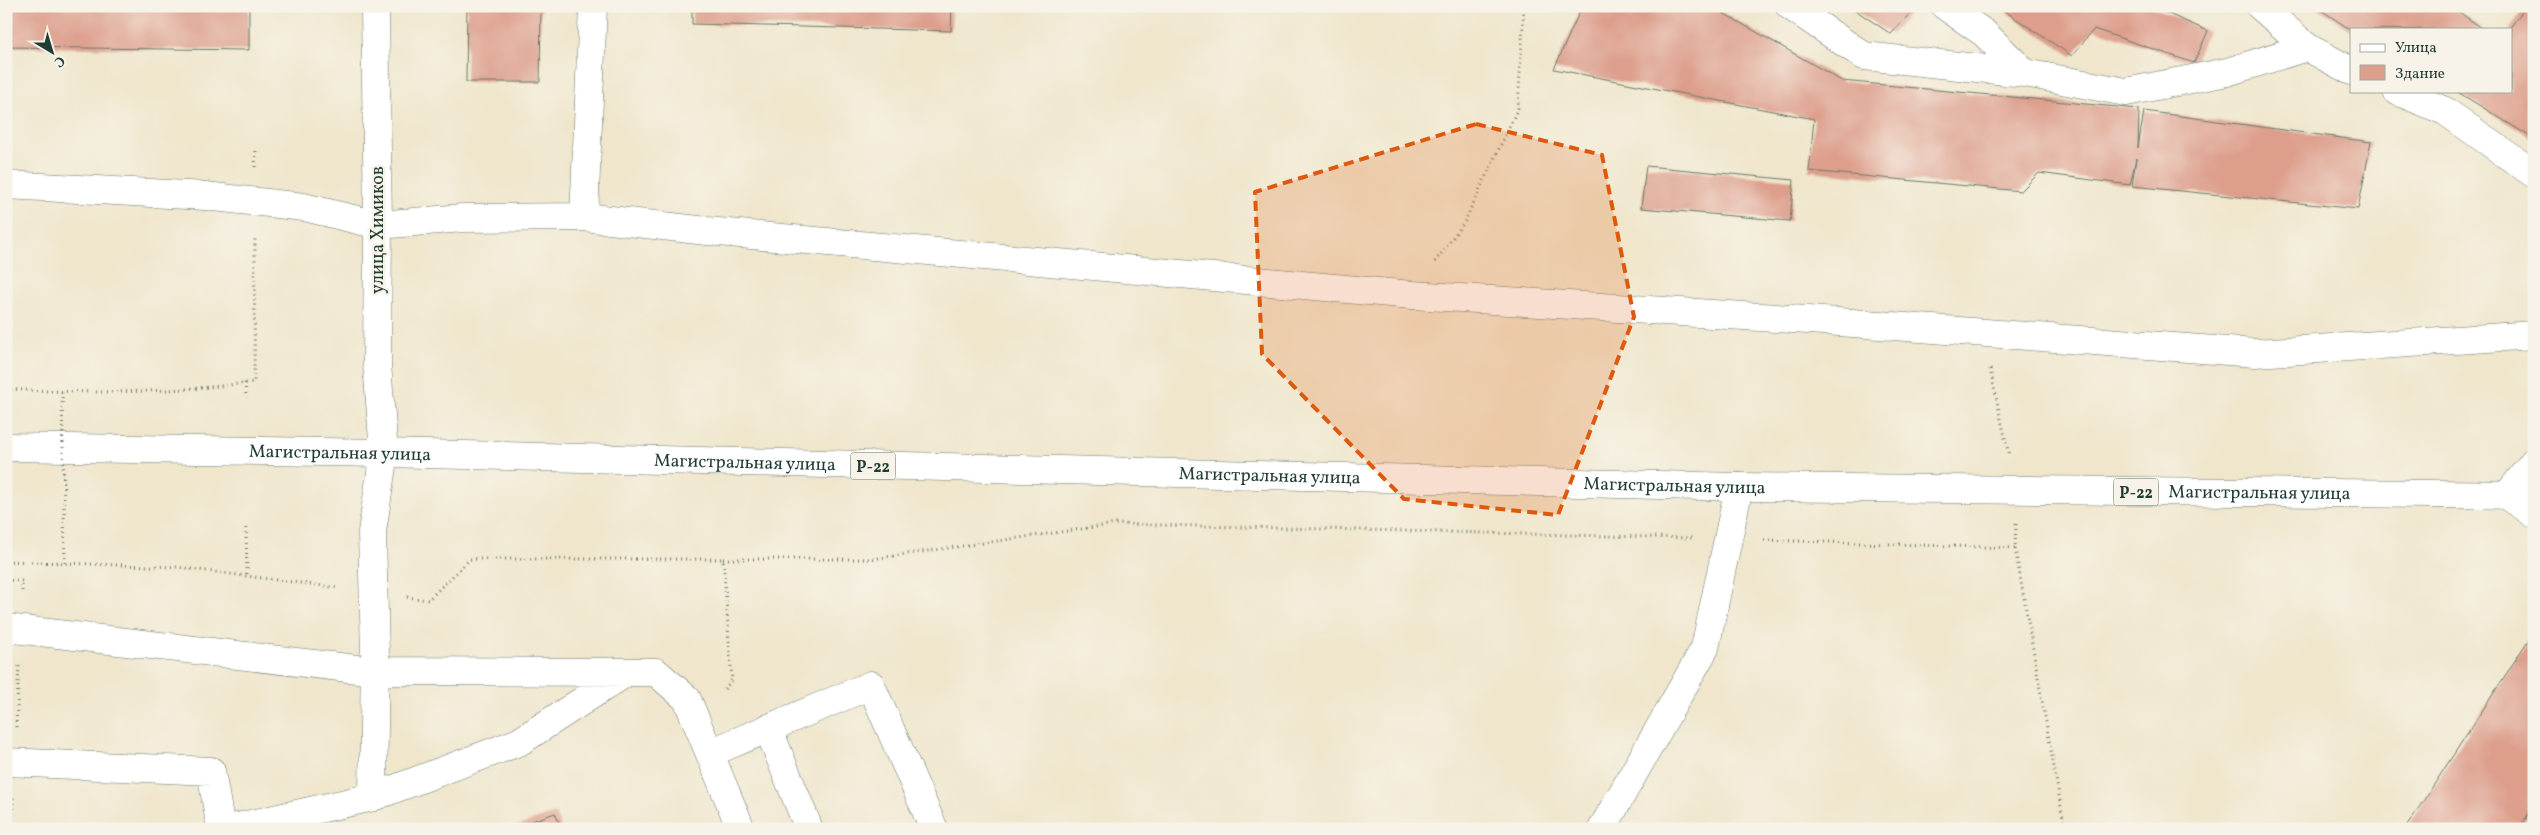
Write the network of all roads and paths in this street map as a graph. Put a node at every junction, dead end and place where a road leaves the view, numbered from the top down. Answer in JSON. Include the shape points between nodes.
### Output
{"nodes":[{"id":1,"x":375,"y":6,"type":"edge"},
{"id":2,"x":592,"y":6,"type":"edge"},
{"id":3,"x":1524,"y":6,"type":"edge"},
{"id":4,"x":1790,"y":6,"type":"edge"},
{"id":5,"x":1945,"y":6,"type":"edge"},
{"id":6,"x":2260,"y":6,"type":"edge"},
{"id":7,"x":2307,"y":47,"type":"junction"},
{"id":8,"x":2350,"y":70,"type":"edge"},
{"id":9,"x":2025,"y":73,"type":"junction"},
{"id":10,"x":2398,"y":92,"type":"edge"},
{"id":11,"x":256,"y":150,"type":"dead end"},
{"id":12,"x":2534,"y":174,"type":"edge"},
{"id":13,"x":6,"y":185,"type":"edge"},
{"id":14,"x":255,"y":202,"type":"junction"},
{"id":15,"x":584,"y":217,"type":"junction"},
{"id":16,"x":378,"y":225,"type":"junction"},
{"id":17,"x":1412,"y":294,"type":"junction"},
{"id":18,"x":1982,"y":333,"type":"junction"},
{"id":19,"x":2534,"y":335,"type":"edge"},
{"id":20,"x":245,"y":384,"type":"junction"},
{"id":21,"x":6,"y":388,"type":"edge"},
{"id":22,"x":62,"y":392,"type":"junction"},
{"id":23,"x":246,"y":398,"type":"dead end"},
{"id":24,"x":6,"y":447,"type":"edge"},
{"id":25,"x":384,"y":453,"type":"junction"},
{"id":26,"x":2534,"y":461,"type":"edge"},
{"id":27,"x":1739,"y":487,"type":"junction"},
{"id":28,"x":2016,"y":490,"type":"junction"},
{"id":29,"x":2534,"y":495,"type":"edge"},
{"id":30,"x":2507,"y":496,"type":"junction"},
{"id":31,"x":2534,"y":514,"type":"edge"},
{"id":32,"x":246,"y":528,"type":"dead end"},
{"id":33,"x":1728,"y":539,"type":"junction"},
{"id":34,"x":2016,"y":548,"type":"junction"},
{"id":35,"x":723,"y":559,"type":"junction"},
{"id":36,"x":6,"y":561,"type":"edge"},
{"id":37,"x":65,"y":564,"type":"junction"},
{"id":38,"x":247,"y":576,"type":"junction"},
{"id":39,"x":6,"y":580,"type":"edge"},
{"id":40,"x":373,"y":593,"type":"junction"},
{"id":41,"x":13,"y":629,"type":"edge"},
{"id":42,"x":374,"y":671,"type":"junction"},
{"id":43,"x":627,"y":672,"type":"junction"},
{"id":44,"x":697,"y":723,"type":"junction"},
{"id":45,"x":768,"y":728,"type":"junction"},
{"id":46,"x":710,"y":753,"type":"junction"},
{"id":47,"x":10,"y":762,"type":"edge"},
{"id":48,"x":373,"y":797,"type":"junction"},
{"id":49,"x":12,"y":829,"type":"edge"},
{"id":50,"x":221,"y":829,"type":"edge"},
{"id":51,"x":229,"y":829,"type":"edge"},
{"id":52,"x":741,"y":829,"type":"edge"},
{"id":53,"x":809,"y":829,"type":"edge"},
{"id":54,"x":934,"y":829,"type":"edge"},
{"id":55,"x":1602,"y":829,"type":"edge"},
{"id":56,"x":2065,"y":829,"type":"edge"}],
"edges":[{"from":1,"to":16,"type":"main road","name":"улица Химиков"},
{"from":2,"to":15,"type":"main road"},
{"from":3,"to":17,"type":"path","via":[[1518,108],[1464,221]]},
{"from":4,"to":9,"type":"main road","via":[[1864,56]]},
{"from":5,"to":9,"type":"main road","via":[[1984,33]]},
{"from":6,"to":7,"type":"main road"},
{"from":7,"to":8,"type":"main road"},
{"from":7,"to":9,"type":"main road","via":[[2227,72],[2126,92]]},
{"from":10,"to":12,"type":"main road","via":[[2445,111]]},
{"from":11,"to":14,"type":"path"},
{"from":13,"to":14,"type":"main road","via":[[205,196]]},
{"from":14,"to":16,"type":"main road","via":[[304,208]]},
{"from":14,"to":20,"type":"path","via":[[254,382]]},
{"from":15,"to":16,"type":"main road","via":[[463,218]]},
{"from":15,"to":17,"type":"main road","via":[[707,231]]},
{"from":16,"to":25,"type":"main road","name":"улица Химиков","via":[[377,364]]},
{"from":17,"to":18,"type":"main road"},
{"from":18,"to":19,"type":"main road","via":[[2255,353]]},
{"from":18,"to":28,"type":"path"},
{"from":20,"to":22,"type":"path","via":[[190,390]]},
{"from":20,"to":23,"type":"path"},
{"from":21,"to":22,"type":"path"},
{"from":22,"to":37,"type":"path","bridge":true},
{"from":24,"to":25,"type":"main road","name":"Магистральная улица","number":"Р-22"},
{"from":25,"to":27,"type":"main road","name":"Магистральная улица","number":"Р-22"},
{"from":25,"to":40,"type":"main road","name":"улица Химиков","via":[[372,532]]},
{"from":26,"to":30,"type":"main road"},
{"from":27,"to":28,"type":"main road","name":"Магистральная улица","number":"Р-22"},
{"from":27,"to":33,"type":"main road"},
{"from":28,"to":30,"type":"main road","name":"Магистральная улица","number":"Р-22"},
{"from":28,"to":34,"type":"path"},
{"from":29,"to":30,"type":"main road","name":"Магистральная улица","number":"Р-22"},
{"from":30,"to":31,"type":"main road"},
{"from":32,"to":38,"type":"path"},
{"from":33,"to":34,"type":"path"},
{"from":33,"to":35,"type":"path","via":[[1116,524],[872,559]]},
{"from":33,"to":55,"type":"main road","via":[[1705,648]]},
{"from":34,"to":56,"type":"path"},
{"from":35,"to":40,"type":"path","via":[[470,559],[428,600]]},
{"from":35,"to":44,"type":"path","via":[[732,680]]},
{"from":36,"to":37,"type":"path"},
{"from":37,"to":38,"type":"path","via":[[176,567]]},
{"from":38,"to":40,"type":"path"},
{"from":39,"to":41,"type":"path","via":[[22,581]]},
{"from":40,"to":42,"type":"main road","name":"улица Химиков"},
{"from":41,"to":42,"type":"main road"},
{"from":41,"to":47,"type":"path"},
{"from":42,"to":43,"type":"main road"},
{"from":42,"to":48,"type":"main road","name":"улица Химиков"},
{"from":43,"to":44,"type":"main road","via":[[656,672],[687,699]]},
{"from":43,"to":48,"type":"main road","via":[[519,742]]},
{"from":44,"to":46,"type":"main road"},
{"from":45,"to":46,"type":"main road"},
{"from":45,"to":53,"type":"main road"},
{"from":45,"to":54,"type":"main road","via":[[871,684]]},
{"from":46,"to":52,"type":"main road"},
{"from":47,"to":49,"type":"path"},
{"from":47,"to":50,"type":"main road","via":[[211,771]]},
{"from":48,"to":51,"type":"main road"}]}
